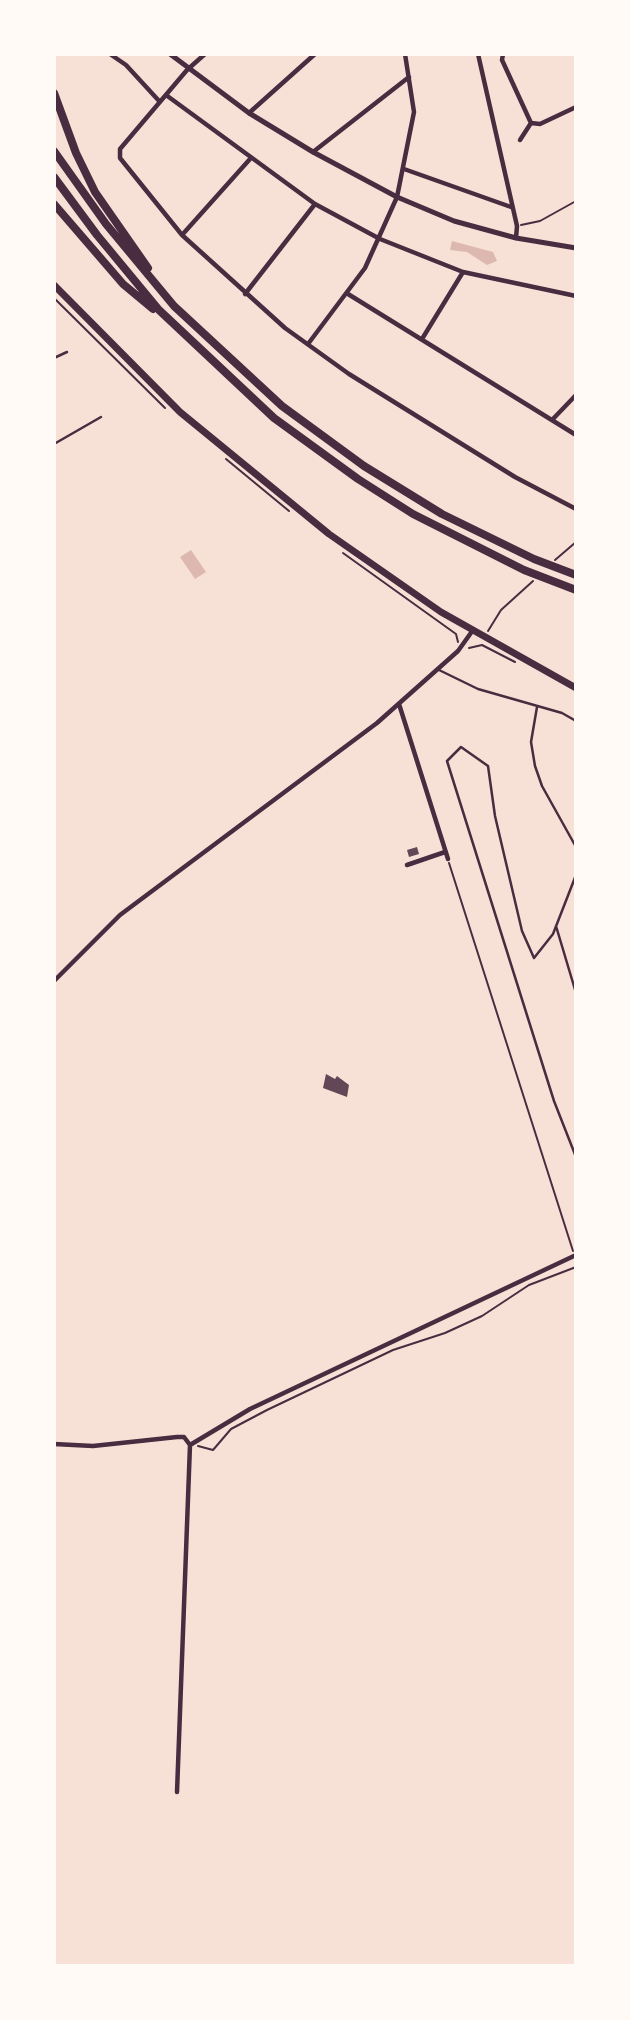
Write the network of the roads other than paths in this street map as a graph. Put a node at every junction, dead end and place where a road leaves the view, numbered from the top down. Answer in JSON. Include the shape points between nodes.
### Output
{"nodes":[{"id":1,"x":110,"y":54,"type":"edge"},
{"id":2,"x":170,"y":54,"type":"edge"},
{"id":3,"x":205,"y":54,"type":"edge"},
{"id":4,"x":315,"y":54,"type":"edge"},
{"id":5,"x":405,"y":54,"type":"edge"},
{"id":6,"x":478,"y":54,"type":"edge"},
{"id":7,"x":503,"y":54,"type":"edge"},
{"id":8,"x":187,"y":70,"type":"junction"},
{"id":9,"x":409,"y":77,"type":"junction"},
{"id":10,"x":54,"y":93,"type":"edge"},
{"id":11,"x":166,"y":95,"type":"junction"},
{"id":12,"x":160,"y":102,"type":"junction"},
{"id":13,"x":576,"y":107,"type":"edge"},
{"id":14,"x":249,"y":113,"type":"junction"},
{"id":15,"x":531,"y":123,"type":"junction"},
{"id":16,"x":520,"y":140,"type":"dead end"},
{"id":17,"x":54,"y":151,"type":"edge"},
{"id":18,"x":313,"y":152,"type":"junction"},
{"id":19,"x":250,"y":159,"type":"junction"},
{"id":20,"x":404,"y":169,"type":"junction"},
{"id":21,"x":54,"y":177,"type":"edge"},
{"id":22,"x":397,"y":197,"type":"junction"},
{"id":23,"x":54,"y":204,"type":"edge"},
{"id":24,"x":315,"y":204,"type":"junction"},
{"id":25,"x":510,"y":207,"type":"junction"},
{"id":26,"x":182,"y":235,"type":"junction"},
{"id":27,"x":516,"y":238,"type":"junction"},
{"id":28,"x":380,"y":239,"type":"junction"},
{"id":29,"x":576,"y":248,"type":"edge"},
{"id":30,"x":463,"y":272,"type":"junction"},
{"id":31,"x":54,"y":285,"type":"edge"},
{"id":32,"x":245,"y":294,"type":"junction"},
{"id":33,"x":348,"y":294,"type":"junction"},
{"id":34,"x":576,"y":296,"type":"edge"},
{"id":35,"x":174,"y":306,"type":"junction"},
{"id":36,"x":179,"y":331,"type":"junction"},
{"id":37,"x":422,"y":339,"type":"junction"},
{"id":38,"x":308,"y":344,"type":"junction"},
{"id":39,"x":67,"y":352,"type":"dead end"},
{"id":40,"x":54,"y":358,"type":"edge"},
{"id":41,"x":576,"y":395,"type":"edge"},
{"id":42,"x":101,"y":417,"type":"dead end"},
{"id":43,"x":552,"y":420,"type":"junction"},
{"id":44,"x":576,"y":435,"type":"edge"},
{"id":45,"x":54,"y":444,"type":"edge"},
{"id":46,"x":576,"y":509,"type":"edge"},
{"id":47,"x":576,"y":575,"type":"edge"},
{"id":48,"x":576,"y":590,"type":"edge"},
{"id":49,"x":473,"y":630,"type":"junction"},
{"id":50,"x":437,"y":669,"type":"junction"},
{"id":51,"x":576,"y":688,"type":"edge"},
{"id":52,"x":398,"y":704,"type":"junction"},
{"id":53,"x":537,"y":707,"type":"junction"},
{"id":54,"x":576,"y":720,"type":"edge"},
{"id":55,"x":576,"y":847,"type":"edge"},
{"id":56,"x":445,"y":852,"type":"junction"},
{"id":57,"x":448,"y":859,"type":"road end"},
{"id":58,"x":407,"y":864,"type":"dead end"},
{"id":59,"x":576,"y":875,"type":"edge"},
{"id":60,"x":556,"y":926,"type":"junction"},
{"id":61,"x":54,"y":981,"type":"edge"},
{"id":62,"x":576,"y":993,"type":"edge"},
{"id":63,"x":576,"y":1157,"type":"edge"},
{"id":64,"x":575,"y":1256,"type":"edge"},
{"id":65,"x":54,"y":1444,"type":"edge"},
{"id":66,"x":190,"y":1445,"type":"junction"},
{"id":67,"x":177,"y":1792,"type":"dead end"}],
"edges":[{"from":1,"to":12,"type":"street"},
{"from":2,"to":8,"type":"street"},
{"from":3,"to":8,"type":"street"},
{"from":4,"to":14,"type":"street"},
{"from":5,"to":9,"type":"street"},
{"from":6,"to":25,"type":"street"},
{"from":7,"to":15,"type":"street"},
{"from":8,"to":11,"type":"street"},
{"from":8,"to":14,"type":"street"},
{"from":9,"to":18,"type":"street"},
{"from":9,"to":20,"type":"street","via":[[414,112]]},
{"from":10,"to":35,"type":"highway","via":[[95,192]]},
{"from":11,"to":12,"type":"street"},
{"from":11,"to":19,"type":"street"},
{"from":12,"to":26,"type":"street","via":[[125,141],[120,158]]},
{"from":13,"to":15,"type":"street","via":[[540,124]]},
{"from":14,"to":18,"type":"street"},
{"from":15,"to":16,"type":"street"},
{"from":17,"to":35,"type":"highway","via":[[122,246]]},
{"from":18,"to":22,"type":"street"},
{"from":19,"to":24,"type":"street"},
{"from":19,"to":26,"type":"street"},
{"from":20,"to":22,"type":"street"},
{"from":20,"to":25,"type":"street"},
{"from":21,"to":36,"type":"highway","via":[[114,257]]},
{"from":22,"to":27,"type":"street","via":[[454,221]]},
{"from":22,"to":28,"type":"street"},
{"from":23,"to":36,"type":"highway","via":[[123,284]]},
{"from":24,"to":28,"type":"street"},
{"from":24,"to":32,"type":"street"},
{"from":25,"to":27,"type":"street"},
{"from":26,"to":32,"type":"street"},
{"from":27,"to":29,"type":"street"},
{"from":28,"to":30,"type":"street"},
{"from":28,"to":33,"type":"street"},
{"from":30,"to":34,"type":"street"},
{"from":30,"to":37,"type":"street"},
{"from":31,"to":49,"type":"main road","via":[[154,387],[245,468],[380,571]]},
{"from":32,"to":38,"type":"street"},
{"from":33,"to":37,"type":"street"},
{"from":33,"to":38,"type":"street"},
{"from":35,"to":47,"type":"highway","via":[[245,374],[331,443],[442,514]]},
{"from":36,"to":48,"type":"highway","via":[[244,392],[322,454],[413,514],[524,570]]},
{"from":37,"to":43,"type":"street"},
{"from":38,"to":46,"type":"street","via":[[437,430]]},
{"from":39,"to":40,"type":"lane"},
{"from":41,"to":43,"type":"street"},
{"from":42,"to":45,"type":"lane"},
{"from":43,"to":44,"type":"street"},
{"from":49,"to":50,"type":"street"},
{"from":49,"to":51,"type":"main road","via":[[484,641]]},
{"from":50,"to":52,"type":"street"},
{"from":50,"to":53,"type":"lane","via":[[478,689]]},
{"from":52,"to":56,"type":"street"},
{"from":52,"to":61,"type":"street","via":[[100,932]]},
{"from":53,"to":54,"type":"lane"},
{"from":53,"to":55,"type":"lane","via":[[531,742],[535,766]]},
{"from":56,"to":57,"type":"street"},
{"from":56,"to":58,"type":"street"},
{"from":59,"to":60,"type":"lane"},
{"from":60,"to":62,"type":"lane"},
{"from":60,"to":63,"type":"lane","via":[[534,958],[522,932],[488,766],[461,747],[447,761],[554,1101]]},
{"from":64,"to":66,"type":"street","via":[[250,1409]]},
{"from":65,"to":66,"type":"street","via":[[93,1446],[184,1437]]},
{"from":66,"to":67,"type":"street"}]}
